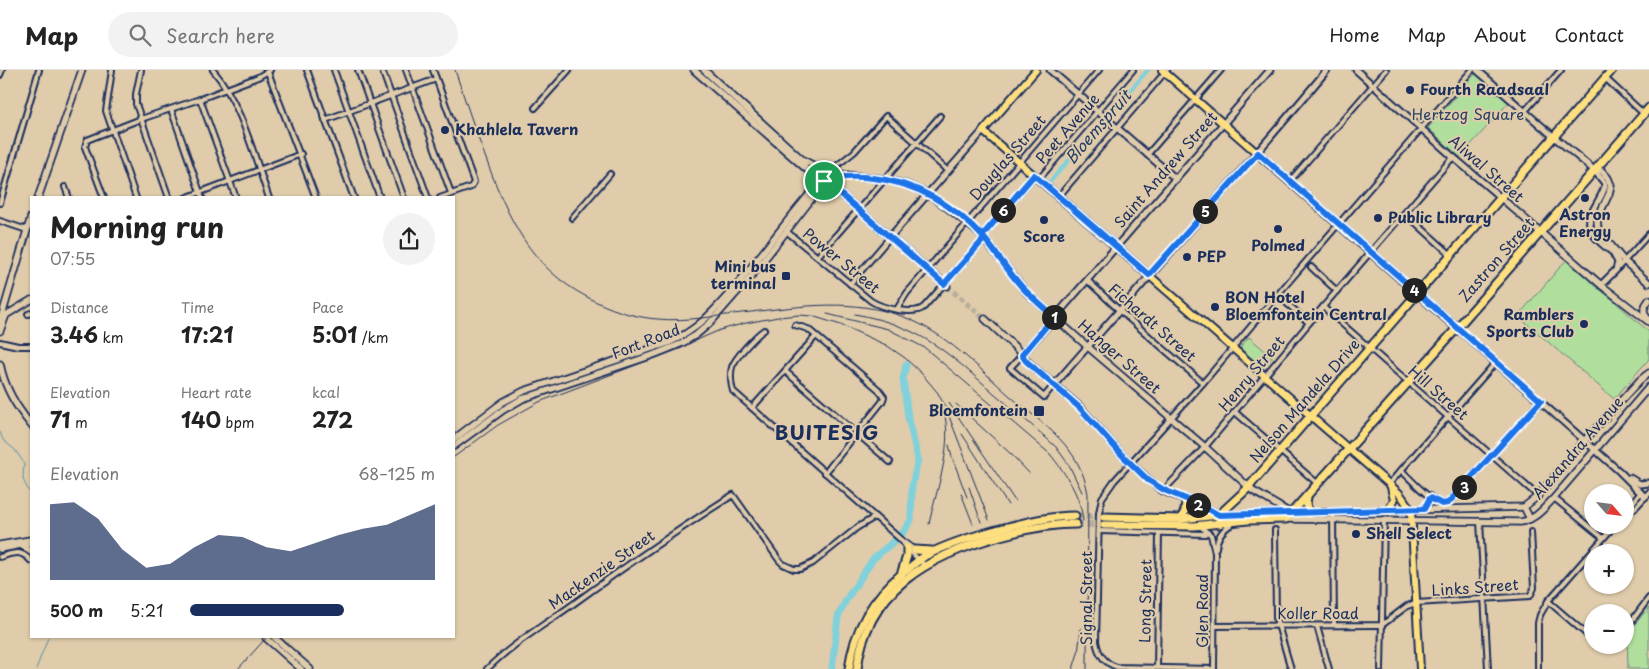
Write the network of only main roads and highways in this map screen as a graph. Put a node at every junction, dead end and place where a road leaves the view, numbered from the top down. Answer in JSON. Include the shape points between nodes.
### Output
{"nodes":[{"id":1,"x":82,"y":70,"type":"edge"},
{"id":2,"x":694,"y":70,"type":"edge"},
{"id":3,"x":704,"y":70,"type":"edge"},
{"id":4,"x":1036,"y":70,"type":"edge"},
{"id":5,"x":1612,"y":70,"type":"edge"},
{"id":6,"x":1165,"y":71,"type":"edge"},
{"id":7,"x":719,"y":89,"type":"junction"},
{"id":8,"x":1646,"y":111,"type":"edge"},
{"id":9,"x":1553,"y":136,"type":"junction"},
{"id":10,"x":803,"y":160,"type":"junction"},
{"id":11,"x":1594,"y":170,"type":"junction"},
{"id":12,"x":812,"y":174,"type":"junction"},
{"id":13,"x":856,"y":177,"type":"junction"},
{"id":14,"x":824,"y":181,"type":"junction"},
{"id":15,"x":817,"y":188,"type":"junction"},
{"id":16,"x":838,"y":192,"type":"junction"},
{"id":17,"x":40,"y":195,"type":"edge"},
{"id":18,"x":1500,"y":197,"type":"junction"},
{"id":19,"x":30,"y":223,"type":"edge"},
{"id":20,"x":1540,"y":232,"type":"junction"},
{"id":21,"x":1649,"y":283,"type":"edge"},
{"id":22,"x":946,"y":285,"type":"tunnel mouth"},
{"id":23,"x":1417,"y":292,"type":"junction"},
{"id":24,"x":6,"y":299,"type":"junction"},
{"id":25,"x":1649,"y":300,"type":"edge"},
{"id":26,"x":30,"y":301,"type":"edge"},
{"id":27,"x":17,"y":308,"type":"junction"},
{"id":28,"x":985,"y":319,"type":"tunnel mouth"},
{"id":29,"x":2,"y":320,"type":"edge"},
{"id":30,"x":1649,"y":321,"type":"edge"},
{"id":31,"x":1457,"y":328,"type":"junction"},
{"id":32,"x":0,"y":331,"type":"edge"},
{"id":33,"x":0,"y":364,"type":"edge"},
{"id":34,"x":1649,"y":371,"type":"edge"},
{"id":35,"x":0,"y":379,"type":"edge"},
{"id":36,"x":1649,"y":387,"type":"edge"},
{"id":37,"x":533,"y":391,"type":"junction"},
{"id":38,"x":1310,"y":416,"type":"junction"},
{"id":39,"x":30,"y":426,"type":"edge"},
{"id":40,"x":455,"y":438,"type":"edge"},
{"id":41,"x":455,"y":445,"type":"edge"},
{"id":42,"x":1349,"y":448,"type":"junction"},
{"id":43,"x":1389,"y":484,"type":"junction"},
{"id":44,"x":1249,"y":486,"type":"junction"},
{"id":45,"x":1307,"y":497,"type":"junction"},
{"id":46,"x":1430,"y":498,"type":"road end"},
{"id":47,"x":1186,"y":500,"type":"junction"},
{"id":48,"x":1524,"y":507,"type":"junction"},
{"id":49,"x":1424,"y":509,"type":"junction"},
{"id":50,"x":1411,"y":510,"type":"junction"},
{"id":51,"x":1388,"y":511,"type":"junction"},
{"id":52,"x":1221,"y":514,"type":"junction"},
{"id":53,"x":1292,"y":514,"type":"junction"},
{"id":54,"x":1309,"y":514,"type":"junction"},
{"id":55,"x":1333,"y":516,"type":"junction"},
{"id":56,"x":1180,"y":518,"type":"junction"},
{"id":57,"x":1286,"y":519,"type":"junction"},
{"id":58,"x":1530,"y":519,"type":"junction"},
{"id":59,"x":1412,"y":520,"type":"junction"},
{"id":60,"x":1219,"y":524,"type":"junction"},
{"id":61,"x":30,"y":541,"type":"edge"},
{"id":62,"x":30,"y":541,"type":"edge"},
{"id":63,"x":0,"y":545,"type":"edge"},
{"id":64,"x":22,"y":545,"type":"junction"},
{"id":65,"x":907,"y":548,"type":"road end"},
{"id":66,"x":939,"y":549,"type":"junction"},
{"id":67,"x":0,"y":550,"type":"edge"},
{"id":68,"x":915,"y":550,"type":"road end"},
{"id":69,"x":30,"y":551,"type":"edge"},
{"id":70,"x":901,"y":575,"type":"junction"},
{"id":71,"x":266,"y":638,"type":"edge"},
{"id":72,"x":275,"y":638,"type":"edge"},
{"id":73,"x":282,"y":648,"type":"junction"},
{"id":74,"x":301,"y":669,"type":"edge"},
{"id":75,"x":310,"y":669,"type":"edge"},
{"id":76,"x":849,"y":669,"type":"edge"},
{"id":77,"x":857,"y":669,"type":"edge"},
{"id":78,"x":1420,"y":669,"type":"edge"}],
"edges":[{"from":1,"to":17,"type":"main road"},
{"from":2,"to":7,"type":"main road"},
{"from":3,"to":7,"type":"main road"},
{"from":4,"to":38,"type":"main road","via":[[983,131]]},
{"from":5,"to":9,"type":"highway","name":"Nelson Mandela Drive"},
{"from":6,"to":23,"type":"main road"},
{"from":7,"to":10,"type":"main road"},
{"from":7,"to":12,"type":"main road"},
{"from":8,"to":11,"type":"highway","name":"Zastron Street"},
{"from":9,"to":11,"type":"main road"},
{"from":9,"to":18,"type":"highway","name":"Nelson Mandela Drive"},
{"from":10,"to":13,"type":"main road","name":"Hanger Street","via":[[828,173]]},
{"from":10,"to":14,"type":"main road"},
{"from":11,"to":20,"type":"highway","name":"Zastron Street"},
{"from":11,"to":21,"type":"main road","via":[[1602,171],[1610,184],[1609,194],[1597,219],[1598,230],[1624,261]]},
{"from":12,"to":14,"type":"main road"},
{"from":12,"to":15,"type":"main road"},
{"from":13,"to":14,"type":"main road"},
{"from":13,"to":44,"type":"main road","name":"Hanger Street","via":[[905,184],[928,194],[968,222],[1024,288],[1054,317]]},
{"from":14,"to":15,"type":"main road","name":"Fort Road"},
{"from":14,"to":16,"type":"main road"},
{"from":15,"to":16,"type":"main road"},
{"from":15,"to":37,"type":"main road","name":"Fort Road","via":[[785,230],[709,316],[688,334]]},
{"from":16,"to":22,"type":"main road"},
{"from":18,"to":20,"type":"main road","name":"Aliwal Street"},
{"from":18,"to":23,"type":"highway","name":"Nelson Mandela Drive"},
{"from":19,"to":24,"type":"main road"},
{"from":20,"to":30,"type":"main road","name":"Aliwal Street"},
{"from":20,"to":31,"type":"highway","name":"Zastron Street"},
{"from":23,"to":31,"type":"main road"},
{"from":23,"to":38,"type":"highway","name":"Nelson Mandela Drive"},
{"from":24,"to":27,"type":"main road"},
{"from":24,"to":29,"type":"main road"},
{"from":25,"to":30,"type":"main road","via":[[1643,311]]},
{"from":26,"to":27,"type":"main road"},
{"from":27,"to":29,"type":"main road"},
{"from":28,"to":47,"type":"main road","via":[[1030,365],[1088,415],[1130,463],[1164,490]]},
{"from":29,"to":32,"type":"main road"},
{"from":31,"to":42,"type":"highway","name":"Zastron Street"},
{"from":33,"to":39,"type":"main road","via":[[8,393]]},
{"from":34,"to":48,"type":"main road","name":"Alexandra Avenue","via":[[1538,496]]},
{"from":35,"to":39,"type":"main road","via":[[10,402]]},
{"from":36,"to":58,"type":"main road","name":"Alexandra Avenue","via":[[1554,498]]},
{"from":37,"to":40,"type":"main road","name":"Fort Road","via":[[503,402]]},
{"from":37,"to":41,"type":"main road","name":"Fort Road"},
{"from":38,"to":42,"type":"main road"},
{"from":38,"to":44,"type":"highway","name":"Nelson Mandela Drive"},
{"from":42,"to":43,"type":"main road"},
{"from":42,"to":45,"type":"highway","name":"Zastron Street"},
{"from":43,"to":50,"type":"main road"},
{"from":43,"to":51,"type":"main road","via":[[1394,500]]},
{"from":44,"to":52,"type":"highway","name":"Nelson Mandela Drive"},
{"from":44,"to":53,"type":"main road","name":"Hanger Street"},
{"from":45,"to":53,"type":"highway","name":"Zastron Street"},
{"from":45,"to":54,"type":"highway"},
{"from":46,"to":49,"type":"main road"},
{"from":47,"to":52,"type":"main road"},
{"from":47,"to":56,"type":"highway","via":[[1185,511]]},
{"from":48,"to":49,"type":"main road","name":"Alexandra Avenue"},
{"from":48,"to":58,"type":"main road"},
{"from":49,"to":50,"type":"main road","name":"Alexandra Avenue"},
{"from":50,"to":51,"type":"main road","name":"Alexandra Avenue"},
{"from":50,"to":59,"type":"main road"},
{"from":51,"to":55,"type":"main road","name":"Alexandra Avenue"},
{"from":52,"to":53,"type":"main road","name":"Alexandra Avenue"},
{"from":52,"to":56,"type":"highway","name":"Alexandra Avenue"},
{"from":52,"to":60,"type":"highway"},
{"from":53,"to":54,"type":"main road","name":"Alexandra Avenue"},
{"from":53,"to":57,"type":"highway","name":"Zastron Street"},
{"from":54,"to":55,"type":"main road","name":"Alexandra Avenue"},
{"from":55,"to":57,"type":"main road","name":"Alexandra Avenue"},
{"from":55,"to":59,"type":"main road","name":"Alexandra Avenue"},
{"from":56,"to":60,"type":"highway","name":"Alexandra Avenue","via":[[1104,521],[1194,526]]},
{"from":57,"to":60,"type":"highway","name":"Alexandra Avenue"},
{"from":58,"to":59,"type":"main road","name":"Alexandra Avenue","via":[[1520,522]]},
{"from":59,"to":78,"type":"main road"},
{"from":61,"to":63,"type":"main road"},
{"from":62,"to":64,"type":"main road"},
{"from":64,"to":67,"type":"main road"},
{"from":64,"to":69,"type":"main road"},
{"from":65,"to":70,"type":"highway"},
{"from":66,"to":68,"type":"highway"},
{"from":66,"to":70,"type":"highway"},
{"from":66,"to":77,"type":"highway","via":[[1016,525],[1050,518],[1075,520],[1004,535],[956,550],[926,565],[897,587],[876,613],[862,643]]},
{"from":70,"to":76,"type":"highway","via":[[880,595],[861,623]]},
{"from":71,"to":73,"type":"main road"},
{"from":72,"to":73,"type":"main road"},
{"from":73,"to":74,"type":"main road"},
{"from":73,"to":75,"type":"main road"}]}
